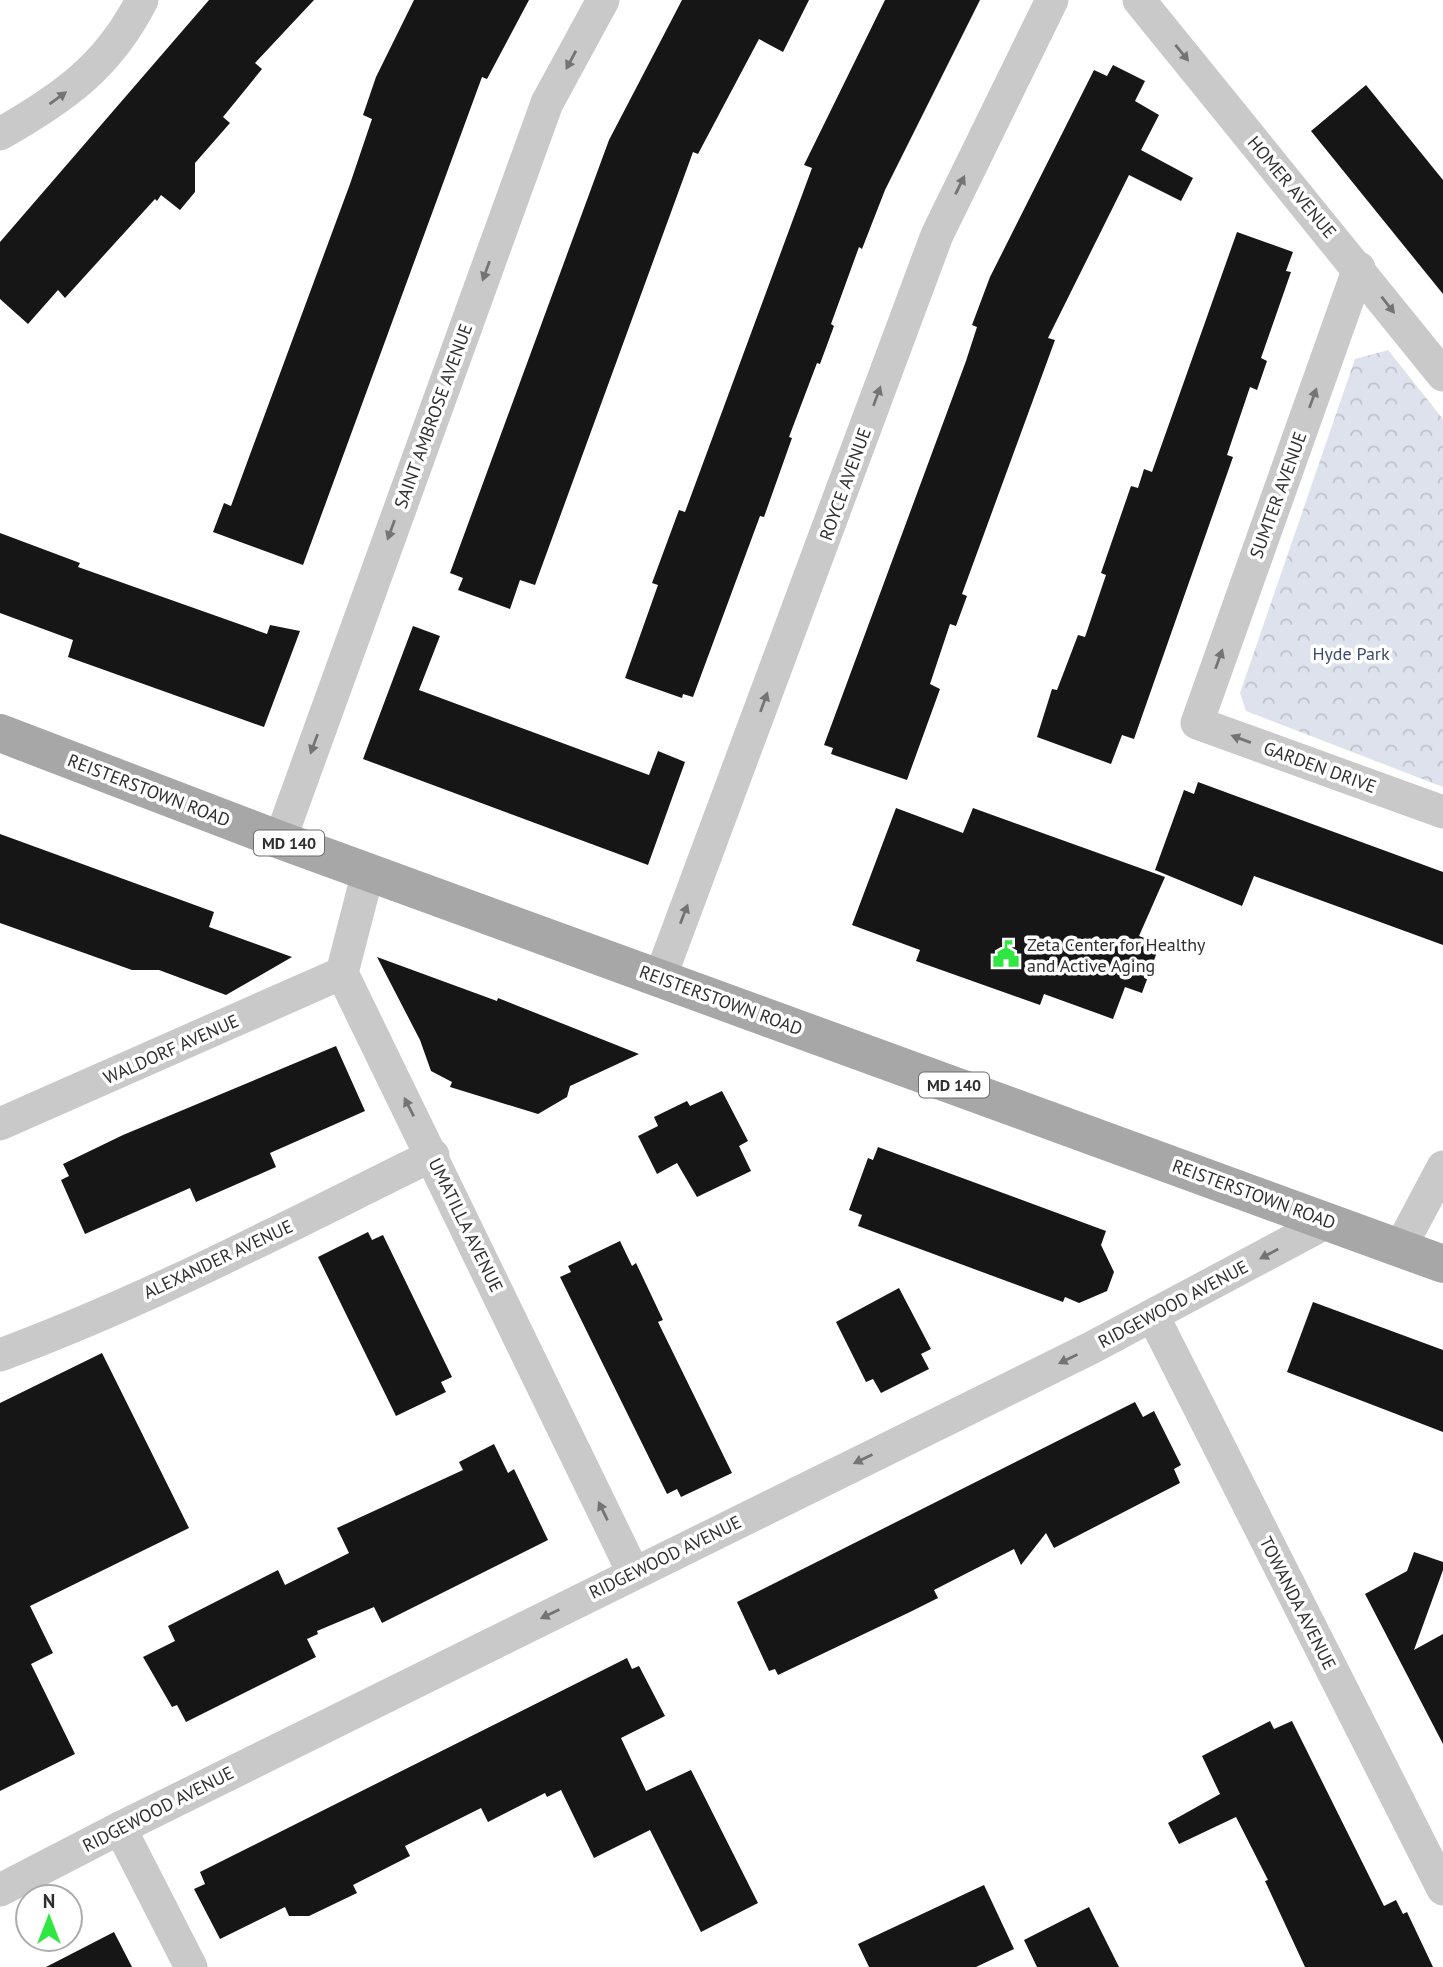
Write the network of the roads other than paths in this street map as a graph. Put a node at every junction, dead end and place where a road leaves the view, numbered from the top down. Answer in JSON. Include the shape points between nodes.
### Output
{"nodes":[{"id":1,"x":142,"y":0,"type":"edge"},
{"id":2,"x":603,"y":0,"type":"edge"},
{"id":3,"x":1052,"y":0,"type":"edge"},
{"id":4,"x":1139,"y":0,"type":"edge"},
{"id":5,"x":0,"y":134,"type":"edge"},
{"id":6,"x":1359,"y":268,"type":"junction"},
{"id":7,"x":1443,"y":375,"type":"edge"},
{"id":8,"x":1196,"y":723,"type":"joint"},
{"id":9,"x":0,"y":733,"type":"edge"},
{"id":10,"x":1443,"y":812,"type":"edge"},
{"id":11,"x":280,"y":839,"type":"junction"},
{"id":12,"x":368,"y":872,"type":"junction"},
{"id":13,"x":342,"y":973,"type":"junction"},
{"id":14,"x":660,"y":978,"type":"junction"},
{"id":15,"x":0,"y":1124,"type":"edge"},
{"id":16,"x":433,"y":1155,"type":"junction"},
{"id":17,"x":1443,"y":1167,"type":"edge"},
{"id":18,"x":1329,"y":1221,"type":"junction"},
{"id":19,"x":1400,"y":1248,"type":"junction"},
{"id":20,"x":1443,"y":1265,"type":"edge"},
{"id":21,"x":1153,"y":1316,"type":"junction"},
{"id":22,"x":0,"y":1355,"type":"edge"},
{"id":23,"x":633,"y":1572,"type":"junction"},
{"id":24,"x":120,"y":1828,"type":"junction"},
{"id":25,"x":1443,"y":1889,"type":"edge"},
{"id":26,"x":0,"y":1890,"type":"edge"},
{"id":27,"x":191,"y":1967,"type":"edge"}],
"edges":[{"from":5,"to":1,"type":"street","one_way":true,"via":[[75,86],[108,55]]},
{"from":2,"to":11,"type":"street","name":"SAINT AMBROSE AVENUE","one_way":true,"via":[[547,103]]},
{"from":14,"to":3,"type":"street","name":"ROYCE AVENUE","one_way":true,"via":[[937,235]]},
{"from":4,"to":6,"type":"street","name":"HOMER AVENUE","one_way":true},
{"from":6,"to":7,"type":"street","name":"HOMER AVENUE","one_way":true},
{"from":8,"to":6,"type":"street","name":"SUMTER AVENUE","one_way":true},
{"from":10,"to":8,"type":"street","name":"GARDEN DRIVE","one_way":true},
{"from":9,"to":11,"type":"main road","name":"REISTERSTOWN ROAD","number":"MD 140"},
{"from":11,"to":12,"type":"main road","name":"REISTERSTOWN ROAD","number":"MD 140"},
{"from":12,"to":13,"type":"street"},
{"from":12,"to":14,"type":"main road","name":"REISTERSTOWN ROAD","number":"MD 140"},
{"from":13,"to":15,"type":"street","name":"WALDORF AVENUE"},
{"from":16,"to":13,"type":"street","name":"UMATILLA AVENUE","one_way":true},
{"from":14,"to":18,"type":"main road","name":"REISTERSTOWN ROAD","number":"MD 140"},
{"from":16,"to":22,"type":"street","name":"ALEXANDER AVENUE","via":[[186,1275]]},
{"from":23,"to":16,"type":"street","name":"UMATILLA AVENUE","one_way":true},
{"from":17,"to":19,"type":"street"},
{"from":18,"to":19,"type":"main road","name":"REISTERSTOWN ROAD","number":"MD 140"},
{"from":18,"to":21,"type":"street","name":"RIDGEWOOD AVENUE","one_way":true},
{"from":19,"to":20,"type":"main road","name":"REISTERSTOWN ROAD","number":"MD 140"},
{"from":21,"to":23,"type":"street","name":"RIDGEWOOD AVENUE","one_way":true},
{"from":21,"to":25,"type":"street","name":"TOWANDA AVENUE"},
{"from":23,"to":24,"type":"street","name":"RIDGEWOOD AVENUE","one_way":true},
{"from":24,"to":26,"type":"street","name":"RIDGEWOOD AVENUE"},
{"from":24,"to":27,"type":"street"}]}
